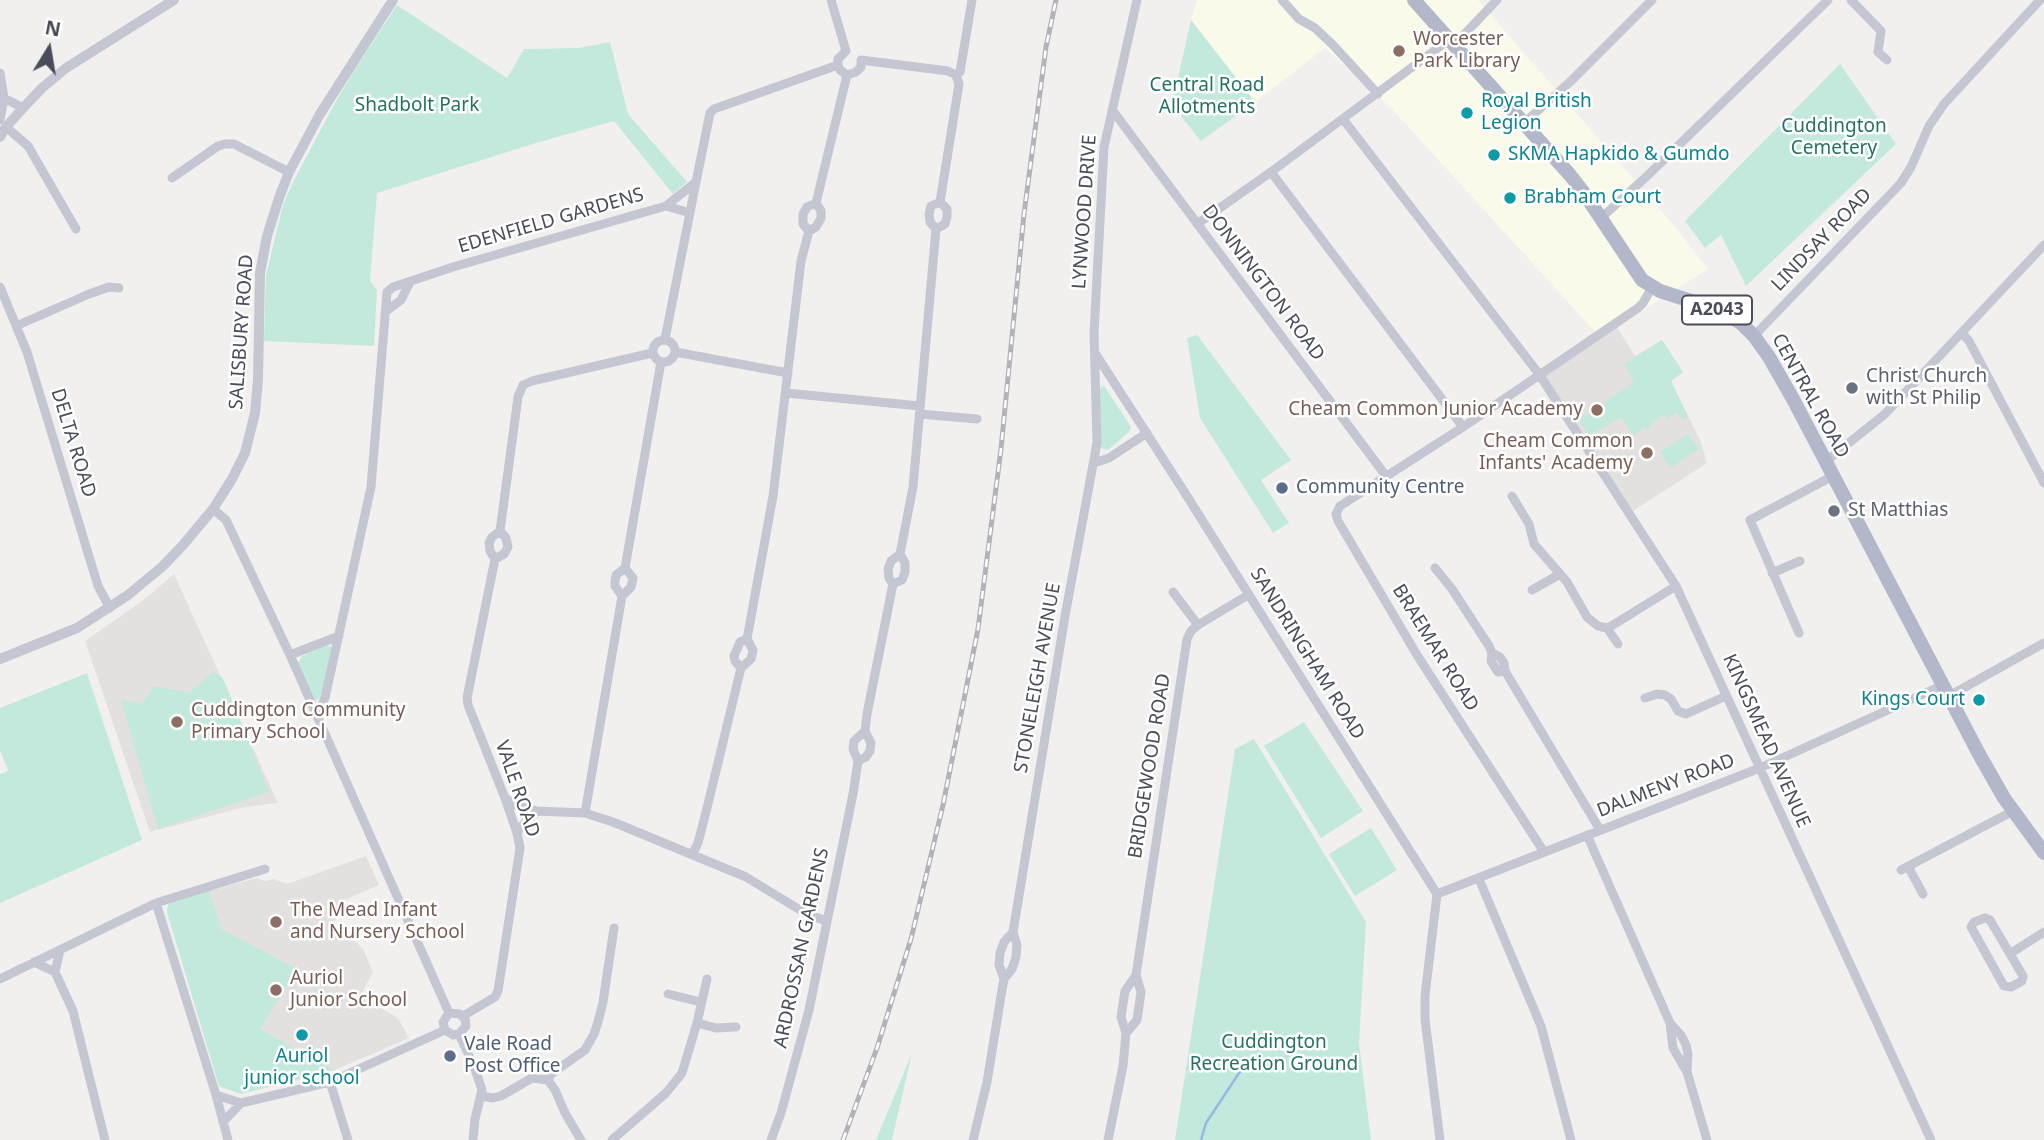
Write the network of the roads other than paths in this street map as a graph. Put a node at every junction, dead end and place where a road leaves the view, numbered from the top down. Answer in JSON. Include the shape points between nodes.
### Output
{"nodes":[{"id":1,"x":174,"y":0,"type":"edge"},
{"id":2,"x":393,"y":0,"type":"edge"},
{"id":3,"x":831,"y":0,"type":"edge"},
{"id":4,"x":972,"y":0,"type":"edge"},
{"id":5,"x":1137,"y":0,"type":"edge"},
{"id":6,"x":1282,"y":0,"type":"edge"},
{"id":7,"x":1414,"y":0,"type":"edge"},
{"id":8,"x":1497,"y":0,"type":"edge"},
{"id":9,"x":1652,"y":0,"type":"edge"},
{"id":10,"x":1828,"y":0,"type":"edge"},
{"id":11,"x":1851,"y":0,"type":"edge"},
{"id":12,"x":2039,"y":0,"type":"edge"},
{"id":13,"x":1452,"y":42,"type":"junction"},
{"id":14,"x":846,"y":51,"type":"junction"},
{"id":15,"x":860,"y":60,"type":"junction"},
{"id":16,"x":1887,"y":60,"type":"dead end"},
{"id":17,"x":838,"y":65,"type":"junction"},
{"id":18,"x":0,"y":73,"type":"edge"},
{"id":19,"x":847,"y":75,"type":"junction"},
{"id":20,"x":956,"y":75,"type":"junction"},
{"id":21,"x":1378,"y":94,"type":"junction"},
{"id":22,"x":4,"y":98,"type":"junction"},
{"id":23,"x":23,"y":108,"type":"junction"},
{"id":24,"x":1112,"y":111,"type":"junction"},
{"id":25,"x":1343,"y":119,"type":"junction"},
{"id":26,"x":3,"y":123,"type":"edge"},
{"id":27,"x":1524,"y":123,"type":"junction"},
{"id":28,"x":0,"y":137,"type":"edge"},
{"id":29,"x":289,"y":172,"type":"junction"},
{"id":30,"x":1271,"y":172,"type":"junction"},
{"id":31,"x":172,"y":178,"type":"dead end"},
{"id":32,"x":696,"y":182,"type":"junction"},
{"id":33,"x":940,"y":202,"type":"junction"},
{"id":34,"x":816,"y":203,"type":"junction"},
{"id":35,"x":666,"y":206,"type":"junction"},
{"id":36,"x":690,"y":213,"type":"junction"},
{"id":37,"x":1601,"y":218,"type":"junction"},
{"id":38,"x":1197,"y":224,"type":"junction"},
{"id":39,"x":76,"y":229,"type":"dead end"},
{"id":40,"x":936,"y":229,"type":"junction"},
{"id":41,"x":809,"y":231,"type":"junction"},
{"id":42,"x":2044,"y":245,"type":"edge"},
{"id":43,"x":410,"y":282,"type":"junction"},
{"id":44,"x":1652,"y":287,"type":"junction"},
{"id":45,"x":0,"y":288,"type":"edge"},
{"id":46,"x":120,"y":288,"type":"dead end"},
{"id":47,"x":385,"y":312,"type":"junction"},
{"id":48,"x":16,"y":326,"type":"junction"},
{"id":49,"x":1962,"y":333,"type":"junction"},
{"id":50,"x":1754,"y":336,"type":"junction"},
{"id":51,"x":665,"y":339,"type":"junction"},
{"id":52,"x":675,"y":352,"type":"junction"},
{"id":53,"x":1094,"y":352,"type":"junction"},
{"id":54,"x":652,"y":353,"type":"junction"},
{"id":55,"x":661,"y":362,"type":"junction"},
{"id":56,"x":788,"y":373,"type":"junction"},
{"id":57,"x":1539,"y":374,"type":"junction"},
{"id":58,"x":786,"y":393,"type":"junction"},
{"id":59,"x":920,"y":410,"type":"junction"},
{"id":60,"x":977,"y":419,"type":"dead end"},
{"id":61,"x":1463,"y":427,"type":"junction"},
{"id":62,"x":1097,"y":429,"type":"joint"},
{"id":63,"x":1147,"y":433,"type":"junction"},
{"id":64,"x":1825,"y":462,"type":"junction"},
{"id":65,"x":1094,"y":463,"type":"junction"},
{"id":66,"x":1386,"y":476,"type":"junction"},
{"id":67,"x":1833,"y":476,"type":"junction"},
{"id":68,"x":2044,"y":483,"type":"edge"},
{"id":69,"x":1512,"y":496,"type":"dead end"},
{"id":70,"x":212,"y":509,"type":"junction"},
{"id":71,"x":500,"y":531,"type":"junction"},
{"id":72,"x":900,"y":554,"type":"junction"},
{"id":73,"x":495,"y":559,"type":"junction"},
{"id":74,"x":1800,"y":561,"type":"dead end"},
{"id":75,"x":625,"y":568,"type":"junction"},
{"id":76,"x":1435,"y":568,"type":"dead end"},
{"id":77,"x":1772,"y":573,"type":"junction"},
{"id":78,"x":1560,"y":574,"type":"junction"},
{"id":79,"x":893,"y":584,"type":"junction"},
{"id":80,"x":1676,"y":586,"type":"junction"},
{"id":81,"x":1532,"y":590,"type":"dead end"},
{"id":82,"x":1173,"y":592,"type":"dead end"},
{"id":83,"x":1248,"y":595,"type":"junction"},
{"id":84,"x":622,"y":596,"type":"junction"},
{"id":85,"x":110,"y":608,"type":"junction"},
{"id":86,"x":1198,"y":625,"type":"junction"},
{"id":87,"x":1607,"y":628,"type":"junction"},
{"id":88,"x":1799,"y":633,"type":"dead end"},
{"id":89,"x":339,"y":636,"type":"junction"},
{"id":90,"x":2044,"y":643,"type":"edge"},
{"id":91,"x":1618,"y":644,"type":"dead end"},
{"id":92,"x":290,"y":655,"type":"junction"},
{"id":93,"x":0,"y":659,"type":"edge"},
{"id":94,"x":1946,"y":690,"type":"junction"},
{"id":95,"x":1726,"y":696,"type":"junction"},
{"id":96,"x":1645,"y":698,"type":"dead end"},
{"id":97,"x":317,"y":716,"type":"junction"},
{"id":98,"x":865,"y":731,"type":"junction"},
{"id":99,"x":858,"y":761,"type":"junction"},
{"id":100,"x":1760,"y":768,"type":"junction"},
{"id":101,"x":505,"y":798,"type":"junction"},
{"id":102,"x":537,"y":811,"type":"junction"},
{"id":103,"x":2013,"y":811,"type":"junction"},
{"id":104,"x":585,"y":813,"type":"junction"},
{"id":105,"x":1600,"y":830,"type":"junction"},
{"id":106,"x":517,"y":833,"type":"junction"},
{"id":107,"x":1587,"y":835,"type":"junction"},
{"id":108,"x":1544,"y":852,"type":"junction"},
{"id":109,"x":2044,"y":853,"type":"edge"},
{"id":110,"x":692,"y":855,"type":"junction"},
{"id":111,"x":265,"y":869,"type":"dead end"},
{"id":112,"x":1479,"y":878,"type":"junction"},
{"id":113,"x":1437,"y":894,"type":"junction"},
{"id":114,"x":1923,"y":894,"type":"dead end"},
{"id":115,"x":156,"y":903,"type":"junction"},
{"id":116,"x":827,"y":921,"type":"junction"},
{"id":117,"x":614,"y":928,"type":"dead end"},
{"id":118,"x":1013,"y":932,"type":"junction"},
{"id":119,"x":2044,"y":932,"type":"edge"},
{"id":120,"x":60,"y":950,"type":"junction"},
{"id":121,"x":2011,"y":953,"type":"junction"},
{"id":122,"x":34,"y":962,"type":"junction"},
{"id":123,"x":55,"y":972,"type":"junction"},
{"id":124,"x":1136,"y":975,"type":"junction"},
{"id":125,"x":0,"y":979,"type":"edge"},
{"id":126,"x":707,"y":979,"type":"dead end"},
{"id":127,"x":1004,"y":979,"type":"junction"},
{"id":128,"x":668,"y":994,"type":"dead end"},
{"id":129,"x":701,"y":1002,"type":"junction"},
{"id":130,"x":449,"y":1013,"type":"junction"},
{"id":131,"x":463,"y":1016,"type":"junction"},
{"id":132,"x":697,"y":1023,"type":"junction"},
{"id":133,"x":736,"y":1027,"type":"dead end"},
{"id":134,"x":445,"y":1030,"type":"junction"},
{"id":135,"x":1126,"y":1033,"type":"junction"},
{"id":136,"x":459,"y":1034,"type":"junction"},
{"id":137,"x":548,"y":1080,"type":"junction"},
{"id":138,"x":330,"y":1082,"type":"junction"},
{"id":139,"x":216,"y":1095,"type":"junction"},
{"id":140,"x":481,"y":1096,"type":"junction"},
{"id":141,"x":240,"y":1103,"type":"junction"},
{"id":142,"x":223,"y":1121,"type":"junction"},
{"id":143,"x":105,"y":1140,"type":"edge"},
{"id":144,"x":228,"y":1140,"type":"edge"},
{"id":145,"x":348,"y":1140,"type":"edge"},
{"id":146,"x":473,"y":1140,"type":"edge"},
{"id":147,"x":581,"y":1140,"type":"edge"},
{"id":148,"x":612,"y":1140,"type":"edge"},
{"id":149,"x":771,"y":1140,"type":"edge"},
{"id":150,"x":973,"y":1140,"type":"edge"},
{"id":151,"x":1108,"y":1140,"type":"edge"},
{"id":152,"x":1440,"y":1140,"type":"edge"},
{"id":153,"x":1571,"y":1140,"type":"edge"},
{"id":154,"x":1707,"y":1140,"type":"edge"},
{"id":155,"x":1931,"y":1140,"type":"edge"}],
"edges":[{"from":1,"to":23,"type":"street","via":[[81,57]]},
{"from":2,"to":29,"type":"street","name":"SALISBURY ROAD"},
{"from":3,"to":14,"type":"street"},
{"from":4,"to":20,"type":"street"},
{"from":5,"to":24,"type":"street","name":"LYNWOOD DRIVE"},
{"from":6,"to":21,"type":"street","via":[[1333,45]]},
{"from":7,"to":13,"type":"main road","name":"CENTRAL ROAD","number":"A2043"},
{"from":8,"to":13,"type":"street"},
{"from":9,"to":27,"type":"street"},
{"from":10,"to":37,"type":"street"},
{"from":11,"to":16,"type":"street","via":[[1881,31],[1878,52]]},
{"from":12,"to":50,"type":"street","name":"LINDSAY ROAD","via":[[1944,104],[1901,183]]},
{"from":13,"to":21,"type":"street"},
{"from":13,"to":27,"type":"main road","name":"CENTRAL ROAD","number":"A2043"},
{"from":14,"to":15,"type":"street","via":[[858,54]]},
{"from":14,"to":17,"type":"street"},
{"from":15,"to":19,"type":"street","via":[[856,72]]},
{"from":15,"to":20,"type":"street"},
{"from":17,"to":19,"type":"street"},
{"from":17,"to":32,"type":"street","via":[[713,108]]},
{"from":18,"to":22,"type":"street"},
{"from":19,"to":34,"type":"street"},
{"from":20,"to":33,"type":"street","via":[[959,84]]},
{"from":21,"to":25,"type":"street"},
{"from":22,"to":23,"type":"street"},
{"from":22,"to":26,"type":"street"},
{"from":23,"to":26,"type":"street"},
{"from":24,"to":38,"type":"street","name":"DONNINGTON ROAD"},
{"from":24,"to":53,"type":"street","name":"LYNWOOD DRIVE","via":[[1104,147]]},
{"from":25,"to":30,"type":"street"},
{"from":25,"to":57,"type":"street","name":"KINGSMEAD AVENUE"},
{"from":26,"to":28,"type":"street"},
{"from":26,"to":39,"type":"street","via":[[28,146]]},
{"from":27,"to":37,"type":"main road","name":"CENTRAL ROAD","number":"A2043"},
{"from":29,"to":31,"type":"street","via":[[234,144],[225,144]]},
{"from":29,"to":70,"type":"street","name":"SALISBURY ROAD","via":[[260,273],[255,413],[239,466]]},
{"from":30,"to":38,"type":"street"},
{"from":30,"to":61,"type":"street"},
{"from":32,"to":35,"type":"street","name":"EDENFIELD GARDENS"},
{"from":32,"to":36,"type":"street"},
{"from":33,"to":40,"type":"street","via":[[931,206],[929,214]]},
{"from":33,"to":40,"type":"street","via":[[947,217]]},
{"from":34,"to":41,"type":"street","via":[[821,218]]},
{"from":34,"to":41,"type":"street","via":[[803,214]]},
{"from":35,"to":36,"type":"street"},
{"from":35,"to":43,"type":"street","name":"EDENFIELD GARDENS"},
{"from":36,"to":51,"type":"street"},
{"from":37,"to":44,"type":"main road","name":"CENTRAL ROAD","number":"A2043","via":[[1636,274]]},
{"from":38,"to":66,"type":"street","name":"DONNINGTON ROAD"},
{"from":40,"to":59,"type":"street","name":"ARDROSSAN GARDENS"},
{"from":41,"to":56,"type":"street","via":[[801,261]]},
{"from":42,"to":49,"type":"street"},
{"from":43,"to":47,"type":"street","via":[[401,300]]},
{"from":43,"to":47,"type":"street","name":"EDENFIELD GARDENS","via":[[387,292]]},
{"from":44,"to":50,"type":"main road","name":"CENTRAL ROAD","number":"A2043","via":[[1718,310]]},
{"from":44,"to":57,"type":"street","name":"BRAEMAR ROAD","via":[[1638,308]]},
{"from":45,"to":48,"type":"street","name":"DELTA ROAD"},
{"from":46,"to":48,"type":"street","via":[[89,294]]},
{"from":47,"to":89,"type":"street","name":"EDENFIELD GARDENS","via":[[372,488]]},
{"from":48,"to":85,"type":"street","name":"DELTA ROAD","via":[[98,586]]},
{"from":49,"to":64,"type":"street","via":[[1885,414]]},
{"from":49,"to":68,"type":"street"},
{"from":50,"to":64,"type":"main road","name":"CENTRAL ROAD","number":"A2043"},
{"from":51,"to":52,"type":"street"},
{"from":51,"to":54,"type":"street","via":[[654,344]]},
{"from":52,"to":55,"type":"street"},
{"from":52,"to":56,"type":"street"},
{"from":53,"to":62,"type":"street","name":"LYNWOOD DRIVE"},
{"from":53,"to":63,"type":"street","name":"SANDRINGHAM ROAD"},
{"from":54,"to":55,"type":"street"},
{"from":54,"to":71,"type":"street","name":"VALE ROAD","via":[[523,386]]},
{"from":55,"to":75,"type":"street"},
{"from":56,"to":58,"type":"street"},
{"from":57,"to":61,"type":"street","name":"BRAEMAR ROAD"},
{"from":57,"to":80,"type":"street","name":"KINGSMEAD AVENUE"},
{"from":58,"to":59,"type":"street"},
{"from":58,"to":110,"type":"street","via":[[747,639],[740,642],[734,656],[741,668]]},
{"from":59,"to":60,"type":"street"},
{"from":59,"to":72,"type":"street","name":"ARDROSSAN GARDENS","via":[[913,487]]},
{"from":61,"to":66,"type":"street","name":"BRAEMAR ROAD"},
{"from":62,"to":65,"type":"street","name":"STONELEIGH AVENUE"},
{"from":63,"to":65,"type":"street"},
{"from":63,"to":83,"type":"street","name":"SANDRINGHAM ROAD"},
{"from":64,"to":67,"type":"main road","name":"CENTRAL ROAD","number":"A2043"},
{"from":65,"to":118,"type":"street","name":"STONELEIGH AVENUE"},
{"from":66,"to":108,"type":"street","name":"BRAEMAR ROAD","via":[[1340,506],[1338,521],[1417,655]]},
{"from":67,"to":77,"type":"street","via":[[1750,520]]},
{"from":67,"to":94,"type":"main road","name":"CENTRAL ROAD","number":"A2043"},
{"from":69,"to":78,"type":"street","via":[[1529,524],[1532,535],[1528,543]]},
{"from":70,"to":85,"type":"street","name":"SALISBURY ROAD","via":[[163,566]]},
{"from":70,"to":92,"type":"street","via":[[226,520]]},
{"from":71,"to":73,"type":"street","name":"VALE ROAD","via":[[489,543]]},
{"from":71,"to":73,"type":"street","name":"VALE ROAD","via":[[508,547]]},
{"from":72,"to":79,"type":"street","name":"ARDROSSAN GARDENS","via":[[888,569]]},
{"from":72,"to":79,"type":"street","name":"ARDROSSAN GARDENS","via":[[905,572],[902,580]]},
{"from":73,"to":101,"type":"street","name":"VALE ROAD","via":[[467,698]]},
{"from":74,"to":77,"type":"street"},
{"from":75,"to":84,"type":"street","via":[[632,578]]},
{"from":75,"to":84,"type":"street","via":[[615,581]]},
{"from":76,"to":105,"type":"street","via":[[1492,653],[1504,663]]},
{"from":77,"to":88,"type":"street"},
{"from":78,"to":81,"type":"street"},
{"from":78,"to":87,"type":"street","via":[[1587,617]]},
{"from":79,"to":98,"type":"street","name":"ARDROSSAN GARDENS"},
{"from":80,"to":87,"type":"street"},
{"from":80,"to":95,"type":"street","name":"KINGSMEAD AVENUE"},
{"from":82,"to":86,"type":"street","via":[[1181,612]]},
{"from":83,"to":86,"type":"street"},
{"from":83,"to":113,"type":"street","name":"SANDRINGHAM ROAD"},
{"from":84,"to":104,"type":"street"},
{"from":85,"to":93,"type":"street","name":"SALISBURY ROAD","via":[[77,628]]},
{"from":86,"to":124,"type":"street","name":"BRIDGEWOOD ROAD","via":[[1187,639]]},
{"from":87,"to":91,"type":"street"},
{"from":89,"to":92,"type":"street"},
{"from":89,"to":97,"type":"street","name":"EDENFIELD GARDENS"},
{"from":90,"to":94,"type":"street","name":"DALMENY ROAD"},
{"from":92,"to":97,"type":"street"},
{"from":94,"to":100,"type":"street","name":"DALMENY ROAD"},
{"from":94,"to":103,"type":"main road","number":"A2043"},
{"from":95,"to":96,"type":"street","via":[[1686,714],[1665,695]]},
{"from":95,"to":100,"type":"street","name":"KINGSMEAD AVENUE"},
{"from":97,"to":130,"type":"street"},
{"from":98,"to":99,"type":"street","name":"ARDROSSAN GARDENS","via":[[854,741]]},
{"from":98,"to":99,"type":"street","name":"ARDROSSAN GARDENS","via":[[870,751]]},
{"from":99,"to":116,"type":"street","name":"ARDROSSAN GARDENS"},
{"from":100,"to":105,"type":"street","name":"DALMENY ROAD"},
{"from":100,"to":155,"type":"street","name":"KINGSMEAD AVENUE"},
{"from":101,"to":102,"type":"street"},
{"from":101,"to":106,"type":"street","name":"VALE ROAD"},
{"from":102,"to":104,"type":"street"},
{"from":102,"to":106,"type":"street"},
{"from":103,"to":109,"type":"main road","number":"A2043"},
{"from":103,"to":114,"type":"street","via":[[1905,868]]},
{"from":104,"to":110,"type":"street"},
{"from":105,"to":107,"type":"street","name":"DALMENY ROAD"},
{"from":106,"to":131,"type":"street","name":"VALE ROAD","via":[[516,886],[498,991]]},
{"from":107,"to":108,"type":"street","name":"DALMENY ROAD"},
{"from":107,"to":154,"type":"street","via":[[1670,1023],[1686,1045],[1687,1072]]},
{"from":108,"to":112,"type":"street","name":"DALMENY ROAD"},
{"from":110,"to":116,"type":"street","via":[[746,877]]},
{"from":111,"to":115,"type":"street"},
{"from":112,"to":113,"type":"street","name":"DALMENY ROAD"},
{"from":112,"to":153,"type":"street","via":[[1541,1026]]},
{"from":113,"to":152,"type":"street","via":[[1425,1019]]},
{"from":115,"to":120,"type":"street"},
{"from":115,"to":139,"type":"street"},
{"from":116,"to":149,"type":"street","name":"ARDROSSAN GARDENS","via":[[796,1063]]},
{"from":117,"to":137,"type":"street","via":[[594,1034],[585,1051]]},
{"from":118,"to":127,"type":"street","name":"STONELEIGH AVENUE","via":[[1016,957]]},
{"from":118,"to":127,"type":"street","name":"STONELEIGH AVENUE","via":[[1000,953]]},
{"from":119,"to":121,"type":"street"},
{"from":120,"to":122,"type":"street"},
{"from":120,"to":123,"type":"street"},
{"from":121,"to":121,"type":"street","via":[[2023,975],[2022,981],[2011,987],[2004,986],[1971,927],[1974,922],[1990,920]]},
{"from":122,"to":123,"type":"street"},
{"from":122,"to":125,"type":"street"},
{"from":123,"to":143,"type":"street","via":[[79,1028]]},
{"from":124,"to":135,"type":"street","name":"BRIDGEWOOD ROAD","via":[[1125,991],[1121,1017]]},
{"from":124,"to":135,"type":"street","name":"BRIDGEWOOD ROAD","via":[[1141,992],[1137,1020]]},
{"from":126,"to":129,"type":"street"},
{"from":127,"to":150,"type":"street","name":"STONELEIGH AVENUE"},
{"from":128,"to":129,"type":"street"},
{"from":129,"to":132,"type":"street"},
{"from":130,"to":131,"type":"street"},
{"from":130,"to":134,"type":"street","via":[[443,1022]]},
{"from":131,"to":136,"type":"street","via":[[466,1026]]},
{"from":132,"to":133,"type":"street"},
{"from":132,"to":148,"type":"street","via":[[677,1083]]},
{"from":134,"to":136,"type":"street"},
{"from":134,"to":138,"type":"street"},
{"from":135,"to":151,"type":"street","name":"BRIDGEWOOD ROAD"},
{"from":136,"to":140,"type":"street"},
{"from":137,"to":140,"type":"street","via":[[532,1079],[493,1098]]},
{"from":137,"to":147,"type":"street"},
{"from":138,"to":141,"type":"street"},
{"from":138,"to":145,"type":"street"},
{"from":139,"to":141,"type":"street"},
{"from":139,"to":142,"type":"street"},
{"from":140,"to":146,"type":"street"},
{"from":141,"to":142,"type":"street"},
{"from":142,"to":144,"type":"street"}]}
